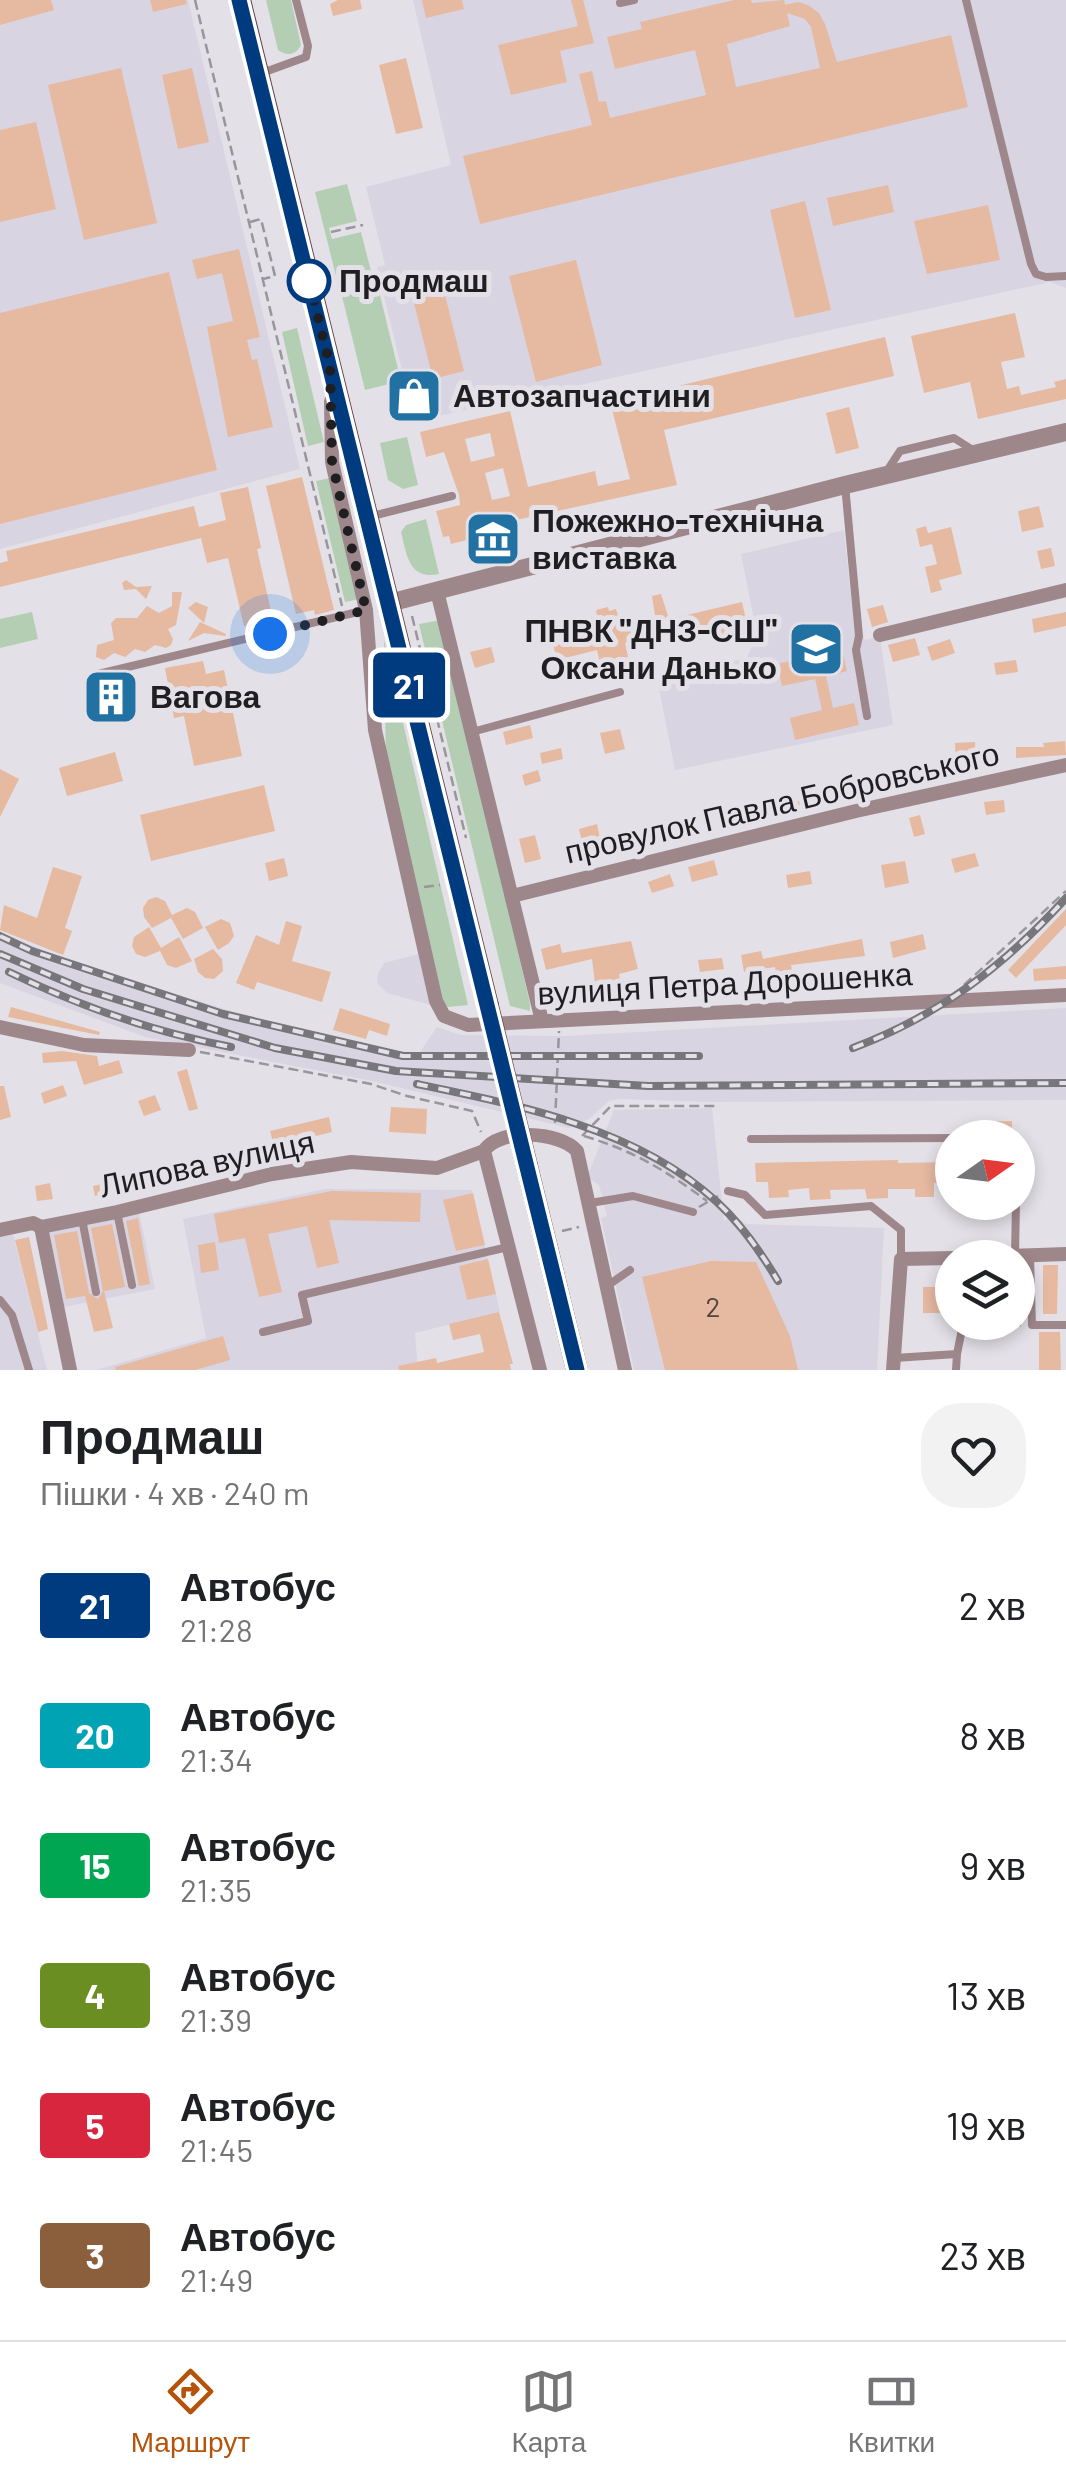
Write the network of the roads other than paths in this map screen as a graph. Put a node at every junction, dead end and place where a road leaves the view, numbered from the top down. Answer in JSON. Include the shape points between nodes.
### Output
{"nodes":[{"id":1,"x":240,"y":0,"type":"edge"},
{"id":2,"x":296,"y":0,"type":"edge"},
{"id":3,"x":634,"y":0,"type":"edge"},
{"id":4,"x":966,"y":0,"type":"edge"},
{"id":5,"x":620,"y":3,"type":"dead end"},
{"id":6,"x":258,"y":74,"type":"junction"},
{"id":7,"x":1066,"y":276,"type":"edge"},
{"id":8,"x":330,"y":366,"type":"junction"},
{"id":9,"x":1066,"y":432,"type":"edge"},
{"id":10,"x":845,"y":484,"type":"junction"},
{"id":11,"x":452,"y":496,"type":"dead end"},
{"id":12,"x":368,"y":517,"type":"junction"},
{"id":13,"x":1066,"y":590,"type":"edge"},
{"id":14,"x":437,"y":591,"type":"junction"},
{"id":15,"x":389,"y":603,"type":"junction"},
{"id":16,"x":366,"y":610,"type":"junction"},
{"id":17,"x":880,"y":634,"type":"dead end"},
{"id":18,"x":94,"y":675,"type":"dead end"},
{"id":19,"x":620,"y":692,"type":"dead end"},
{"id":20,"x":867,"y":716,"type":"dead end"},
{"id":21,"x":472,"y":732,"type":"junction"},
{"id":22,"x":1066,"y":766,"type":"edge"},
{"id":23,"x":512,"y":896,"type":"junction"},
{"id":24,"x":1066,"y":995,"type":"edge"},
{"id":25,"x":542,"y":1020,"type":"junction"},
{"id":26,"x":0,"y":1027,"type":"edge"},
{"id":27,"x":189,"y":1050,"type":"road end"},
{"id":28,"x":935,"y":1138,"type":"edge"},
{"id":29,"x":752,"y":1140,"type":"dead end"},
{"id":30,"x":484,"y":1152,"type":"junction"},
{"id":31,"x":728,"y":1191,"type":"road end"},
{"id":32,"x":590,"y":1203,"type":"junction"},
{"id":33,"x":117,"y":1212,"type":"junction"},
{"id":34,"x":693,"y":1212,"type":"road end"},
{"id":35,"x":82,"y":1219,"type":"junction"},
{"id":36,"x":40,"y":1227,"type":"junction"},
{"id":37,"x":0,"y":1230,"type":"edge"},
{"id":38,"x":508,"y":1247,"type":"junction"},
{"id":39,"x":1066,"y":1254,"type":"edge"},
{"id":40,"x":1035,"y":1255,"type":"edge"},
{"id":41,"x":935,"y":1258,"type":"edge"},
{"id":42,"x":901,"y":1259,"type":"junction"},
{"id":43,"x":630,"y":1270,"type":"dead end"},
{"id":44,"x":132,"y":1285,"type":"dead end"},
{"id":45,"x":606,"y":1286,"type":"junction"},
{"id":46,"x":96,"y":1292,"type":"dead end"},
{"id":47,"x":0,"y":1300,"type":"edge"},
{"id":48,"x":1035,"y":1325,"type":"edge"},
{"id":49,"x":1066,"y":1325,"type":"edge"},
{"id":50,"x":262,"y":1332,"type":"dead end"},
{"id":51,"x":960,"y":1340,"type":"edge"},
{"id":52,"x":957,"y":1354,"type":"junction"},
{"id":53,"x":894,"y":1364,"type":"edge"},
{"id":54,"x":29,"y":1370,"type":"edge"},
{"id":55,"x":70,"y":1370,"type":"edge"},
{"id":56,"x":540,"y":1370,"type":"edge"},
{"id":57,"x":577,"y":1370,"type":"edge"},
{"id":58,"x":625,"y":1370,"type":"edge"},
{"id":59,"x":956,"y":1370,"type":"edge"}],
"edges":[{"from":1,"to":6,"type":"main road"},
{"from":2,"to":6,"type":"lane","via":[[306,57]]},
{"from":3,"to":5,"type":"lane"},
{"from":4,"to":7,"type":"lane","via":[[1032,264],[1036,274]]},
{"from":6,"to":8,"type":"main road"},
{"from":8,"to":12,"type":"main road"},
{"from":8,"to":16,"type":"street","name":"вулиця Петра Дорошенка","via":[[332,462]]},
{"from":9,"to":10,"type":"street"},
{"from":10,"to":14,"type":"street"},
{"from":10,"to":20,"type":"lane"},
{"from":11,"to":12,"type":"lane"},
{"from":12,"to":15,"type":"main road"},
{"from":13,"to":17,"type":"street"},
{"from":14,"to":15,"type":"street"},
{"from":14,"to":21,"type":"street"},
{"from":15,"to":16,"type":"street"},
{"from":15,"to":57,"type":"main road","bridge":true},
{"from":16,"to":18,"type":"lane"},
{"from":16,"to":25,"type":"street","name":"вулиця Петра Дорошенка","via":[[375,730],[440,1012],[468,1025]]},
{"from":19,"to":21,"type":"lane"},
{"from":21,"to":23,"type":"street"},
{"from":22,"to":23,"type":"street","name":"провулок Павла Бобровського"},
{"from":23,"to":25,"type":"street"},
{"from":24,"to":25,"type":"street","name":"вулиця Петра Дорошенка"},
{"from":26,"to":27,"type":"street","via":[[84,1045]]},
{"from":28,"to":29,"type":"lane"},
{"from":30,"to":32,"type":"street","name":"Липова вулиця","via":[[498,1139],[554,1136],[570,1143]]},
{"from":30,"to":33,"type":"street","name":"Липова вулиця","via":[[437,1168],[351,1162],[272,1174]]},
{"from":30,"to":38,"type":"street"},
{"from":31,"to":42,"type":"lane","via":[[744,1195],[765,1215],[871,1206],[901,1230]]},
{"from":32,"to":34,"type":"lane","via":[[633,1196]]},
{"from":32,"to":45,"type":"street"},
{"from":33,"to":35,"type":"street","name":"Липова вулиця"},
{"from":33,"to":44,"type":"lane"},
{"from":35,"to":36,"type":"street","name":"Липова вулиця"},
{"from":35,"to":46,"type":"lane"},
{"from":36,"to":37,"type":"street","name":"Липова вулиця"},
{"from":36,"to":55,"type":"street"},
{"from":38,"to":50,"type":"lane","via":[[302,1295],[308,1320]]},
{"from":38,"to":56,"type":"street"},
{"from":39,"to":40,"type":"street"},
{"from":41,"to":42,"type":"street"},
{"from":42,"to":53,"type":"street"},
{"from":43,"to":45,"type":"lane"},
{"from":45,"to":58,"type":"street"},
{"from":47,"to":54,"type":"lane","via":[[12,1315]]},
{"from":48,"to":49,"type":"lane"},
{"from":51,"to":52,"type":"lane"},
{"from":52,"to":53,"type":"lane"},
{"from":52,"to":59,"type":"lane"}]}
